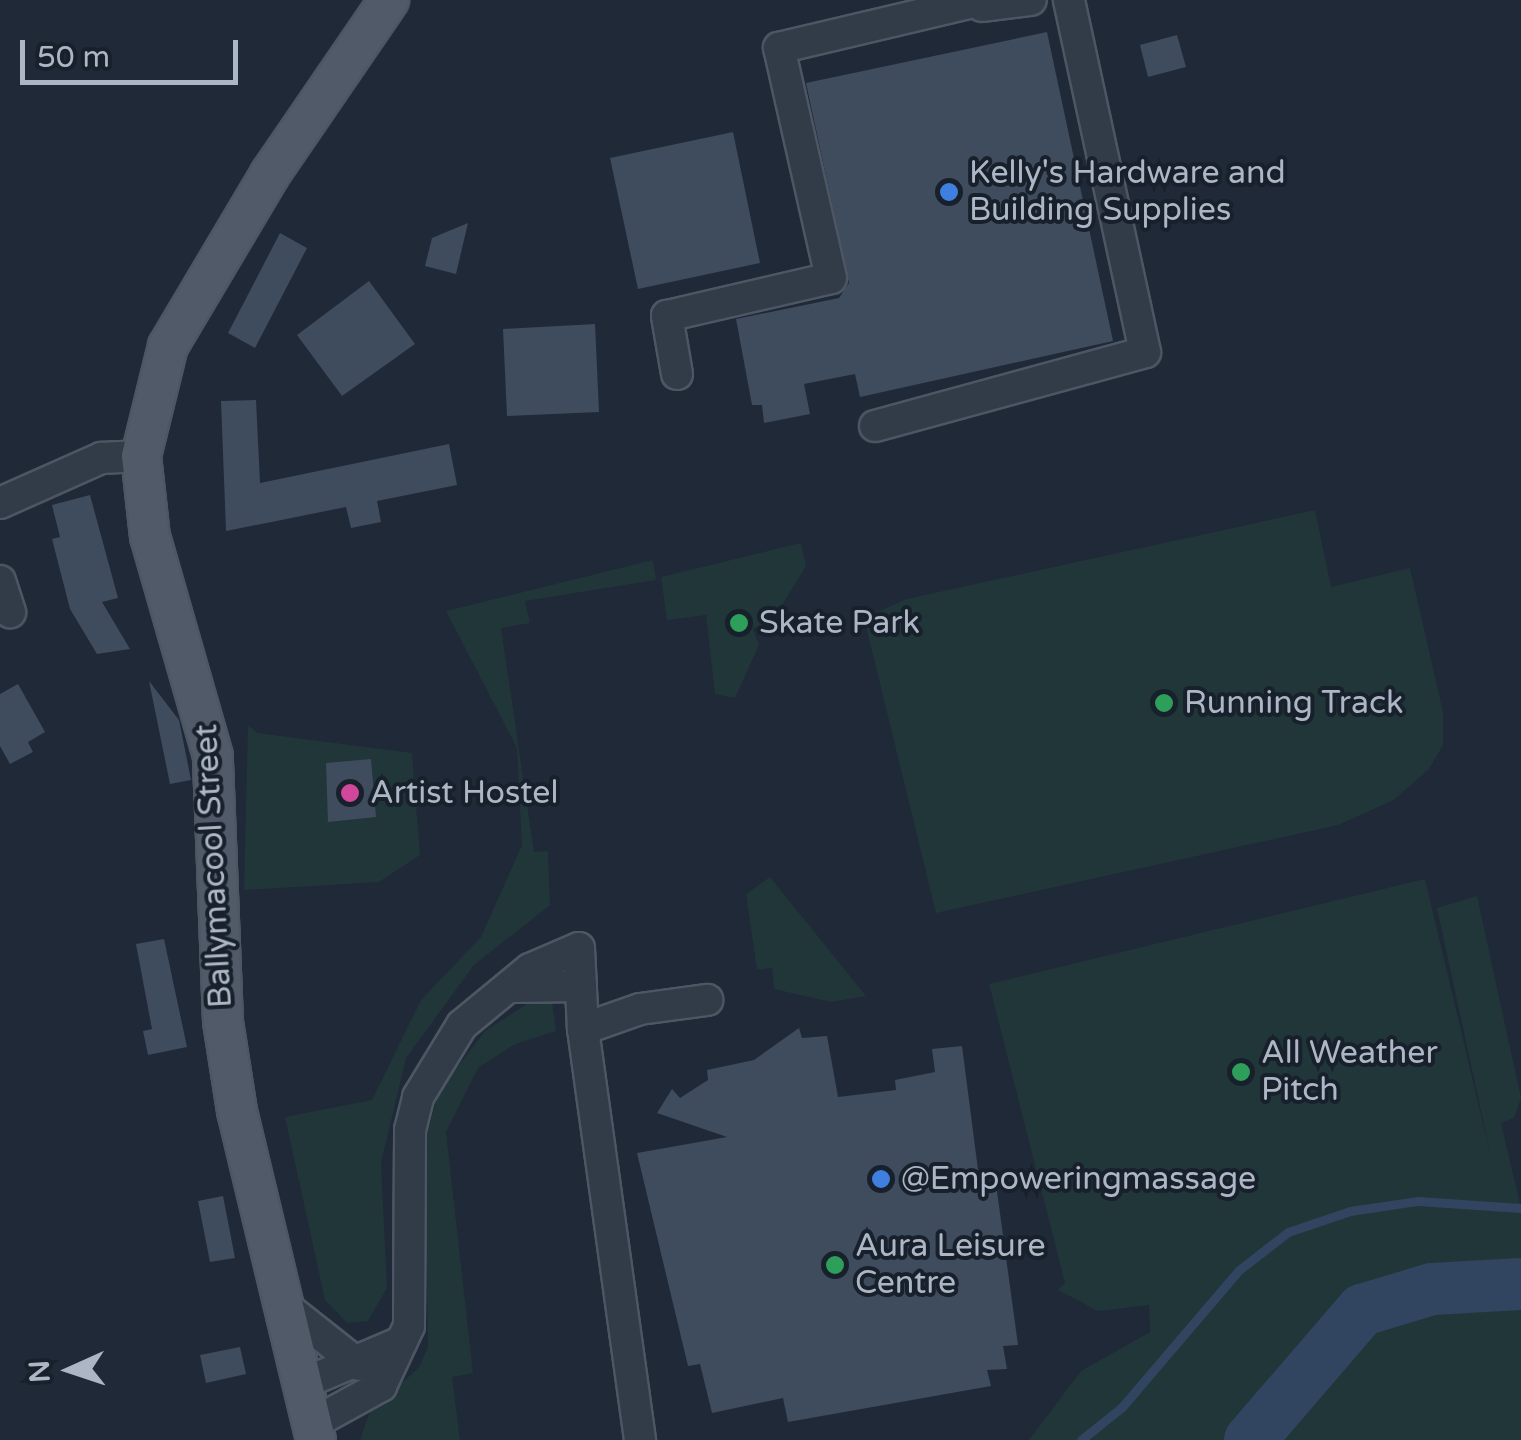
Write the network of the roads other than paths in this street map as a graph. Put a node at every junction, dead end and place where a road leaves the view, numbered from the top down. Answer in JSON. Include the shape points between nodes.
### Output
{"nodes":[{"id":1,"x":389,"y":0,"type":"edge"},
{"id":2,"x":1031,"y":0,"type":"edge"},
{"id":3,"x":1069,"y":0,"type":"edge"},
{"id":4,"x":982,"y":3,"type":"edge"},
{"id":5,"x":677,"y":374,"type":"dead end"},
{"id":6,"x":875,"y":426,"type":"dead end"},
{"id":7,"x":141,"y":456,"type":"junction"},
{"id":8,"x":0,"y":503,"type":"edge"},
{"id":9,"x":0,"y":581,"type":"edge"},
{"id":10,"x":10,"y":612,"type":"dead end"},
{"id":11,"x":513,"y":986,"type":"junction"},
{"id":12,"x":581,"y":986,"type":"junction"},
{"id":13,"x":707,"y":1000,"type":"dead end"},
{"id":14,"x":583,"y":1030,"type":"junction"},
{"id":15,"x":282,"y":1304,"type":"junction"},
{"id":16,"x":401,"y":1342,"type":"junction"},
{"id":17,"x":359,"y":1366,"type":"junction"},
{"id":18,"x":302,"y":1384,"type":"junction"},
{"id":19,"x":314,"y":1432,"type":"edge"},
{"id":20,"x":640,"y":1440,"type":"edge"}],
"edges":[{"from":1,"to":7,"type":"main road","name":"Ballymacool Street","via":[[270,174],[168,346]]},
{"from":2,"to":4,"type":"street"},
{"from":3,"to":6,"type":"street","via":[[1145,352]]},
{"from":4,"to":5,"type":"street","via":[[780,48],[830,278],[667,316]]},
{"from":7,"to":8,"type":"street","via":[[101,458]]},
{"from":7,"to":15,"type":"main road","name":"Ballymacool Street","via":[[150,537],[213,756],[224,1030]]},
{"from":9,"to":10,"type":"street"},
{"from":11,"to":12,"type":"street"},
{"from":11,"to":12,"type":"street","via":[[546,958],[580,948]]},
{"from":11,"to":16,"type":"street","via":[[462,1025],[418,1097],[406,1162],[413,1312]]},
{"from":12,"to":14,"type":"street"},
{"from":13,"to":14,"type":"street","via":[[640,1009]]},
{"from":14,"to":20,"type":"street"},
{"from":15,"to":17,"type":"street"},
{"from":15,"to":18,"type":"main road","name":"Ballymacool Street"},
{"from":16,"to":17,"type":"street"},
{"from":16,"to":19,"type":"street","via":[[380,1386]]},
{"from":17,"to":18,"type":"street"},
{"from":18,"to":19,"type":"main road","name":"Ballymacool Street"}]}
